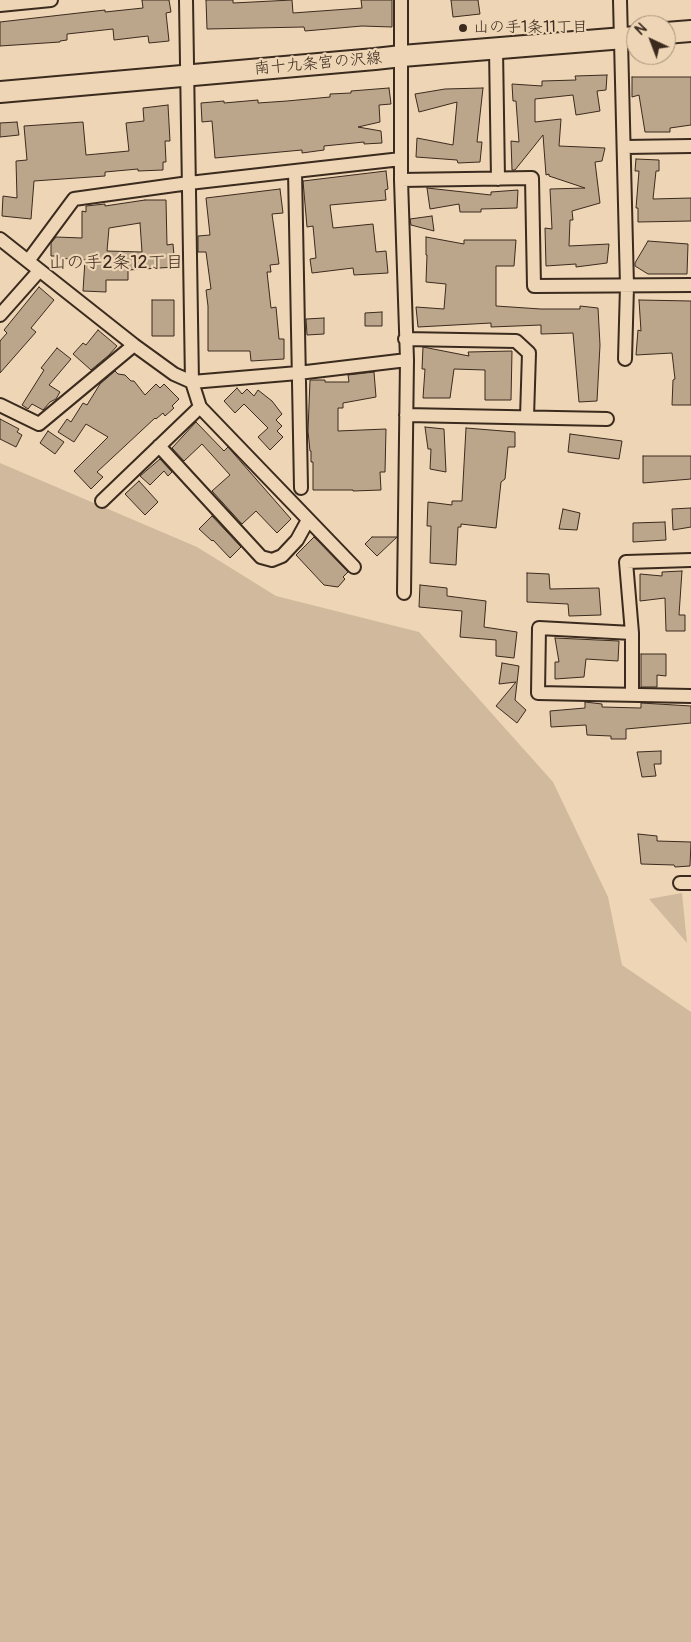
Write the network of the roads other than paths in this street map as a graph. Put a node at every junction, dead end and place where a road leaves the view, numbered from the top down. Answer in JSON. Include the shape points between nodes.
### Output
{"nodes":[{"id":1,"x":51,"y":0,"type":"edge"},
{"id":2,"x":186,"y":0,"type":"edge"},
{"id":3,"x":401,"y":0,"type":"edge"},
{"id":4,"x":620,"y":0,"type":"edge"},
{"id":5,"x":0,"y":5,"type":"edge"},
{"id":6,"x":626,"y":28,"type":"edge"},
{"id":7,"x":691,"y":31,"type":"edge"},
{"id":8,"x":676,"y":33,"type":"edge"},
{"id":9,"x":626,"y":38,"type":"edge"},
{"id":10,"x":496,"y":48,"type":"junction"},
{"id":11,"x":402,"y":56,"type":"junction"},
{"id":12,"x":627,"y":65,"type":"edge"},
{"id":13,"x":188,"y":75,"type":"junction"},
{"id":14,"x":0,"y":92,"type":"edge"},
{"id":15,"x":691,"y":146,"type":"edge"},
{"id":16,"x":624,"y":147,"type":"junction"},
{"id":17,"x":401,"y":159,"type":"junction"},
{"id":18,"x":295,"y":171,"type":"junction"},
{"id":19,"x":498,"y":179,"type":"junction"},
{"id":20,"x":401,"y":180,"type":"junction"},
{"id":21,"x":189,"y":183,"type":"junction"},
{"id":22,"x":0,"y":239,"type":"edge"},
{"id":23,"x":28,"y":261,"type":"junction"},
{"id":24,"x":39,"y":271,"type":"junction"},
{"id":25,"x":691,"y":285,"type":"edge"},
{"id":26,"x":627,"y":286,"type":"junction"},
{"id":27,"x":0,"y":315,"type":"edge"},
{"id":28,"x":405,"y":339,"type":"junction"},
{"id":29,"x":134,"y":344,"type":"junction"},
{"id":30,"x":625,"y":359,"type":"dead end"},
{"id":31,"x":407,"y":360,"type":"junction"},
{"id":32,"x":298,"y":373,"type":"junction"},
{"id":33,"x":192,"y":382,"type":"junction"},
{"id":34,"x":0,"y":405,"type":"edge"},
{"id":35,"x":200,"y":407,"type":"junction"},
{"id":36,"x":406,"y":415,"type":"junction"},
{"id":37,"x":527,"y":417,"type":"junction"},
{"id":38,"x":607,"y":419,"type":"dead end"},
{"id":39,"x":158,"y":446,"type":"junction"},
{"id":40,"x":302,"y":488,"type":"dead end"},
{"id":41,"x":102,"y":501,"type":"dead end"},
{"id":42,"x":308,"y":520,"type":"junction"},
{"id":43,"x":691,"y":560,"type":"edge"},
{"id":44,"x":354,"y":567,"type":"dead end"},
{"id":45,"x":404,"y":594,"type":"dead end"},
{"id":46,"x":632,"y":633,"type":"junction"},
{"id":47,"x":632,"y":695,"type":"junction"},
{"id":48,"x":691,"y":696,"type":"edge"}],
"edges":[{"from":1,"to":5,"type":"street"},
{"from":2,"to":13,"type":"street"},
{"from":3,"to":11,"type":"street"},
{"from":4,"to":6,"type":"street"},
{"from":7,"to":8,"type":"main road"},
{"from":9,"to":10,"type":"main road","name":"南十九条宮の沢線"},
{"from":10,"to":11,"type":"main road","name":"南十九条宮の沢線"},
{"from":10,"to":19,"type":"street"},
{"from":11,"to":13,"type":"main road","name":"南十九条宮の沢線"},
{"from":11,"to":17,"type":"street"},
{"from":12,"to":16,"type":"street"},
{"from":13,"to":14,"type":"main road","name":"南十九条宮の沢線"},
{"from":13,"to":21,"type":"street"},
{"from":15,"to":16,"type":"street"},
{"from":16,"to":26,"type":"street"},
{"from":17,"to":18,"type":"street"},
{"from":17,"to":20,"type":"street"},
{"from":18,"to":21,"type":"street"},
{"from":18,"to":32,"type":"street"},
{"from":19,"to":20,"type":"street"},
{"from":19,"to":26,"type":"street","via":[[532,178],[534,286]]},
{"from":20,"to":28,"type":"street"},
{"from":21,"to":23,"type":"street","via":[[74,200]]},
{"from":21,"to":33,"type":"street"},
{"from":22,"to":23,"type":"street"},
{"from":23,"to":24,"type":"street"},
{"from":24,"to":27,"type":"street"},
{"from":24,"to":29,"type":"street"},
{"from":25,"to":26,"type":"street"},
{"from":26,"to":30,"type":"street"},
{"from":28,"to":31,"type":"street"},
{"from":28,"to":37,"type":"street","via":[[516,341],[529,353]]},
{"from":29,"to":33,"type":"street","via":[[174,374]]},
{"from":29,"to":34,"type":"street","via":[[39,424]]},
{"from":31,"to":32,"type":"street"},
{"from":31,"to":36,"type":"street"},
{"from":32,"to":33,"type":"street"},
{"from":32,"to":40,"type":"street"},
{"from":33,"to":35,"type":"street"},
{"from":35,"to":39,"type":"street"},
{"from":35,"to":42,"type":"street"},
{"from":36,"to":37,"type":"street"},
{"from":36,"to":45,"type":"street"},
{"from":37,"to":38,"type":"street"},
{"from":39,"to":41,"type":"street"},
{"from":39,"to":42,"type":"street","via":[[261,557],[272,560],[282,556],[297,540]]},
{"from":42,"to":44,"type":"street"},
{"from":43,"to":46,"type":"street","via":[[626,562]]},
{"from":46,"to":47,"type":"street"},
{"from":46,"to":47,"type":"street","via":[[539,628],[538,693]]},
{"from":47,"to":48,"type":"street"}]}
